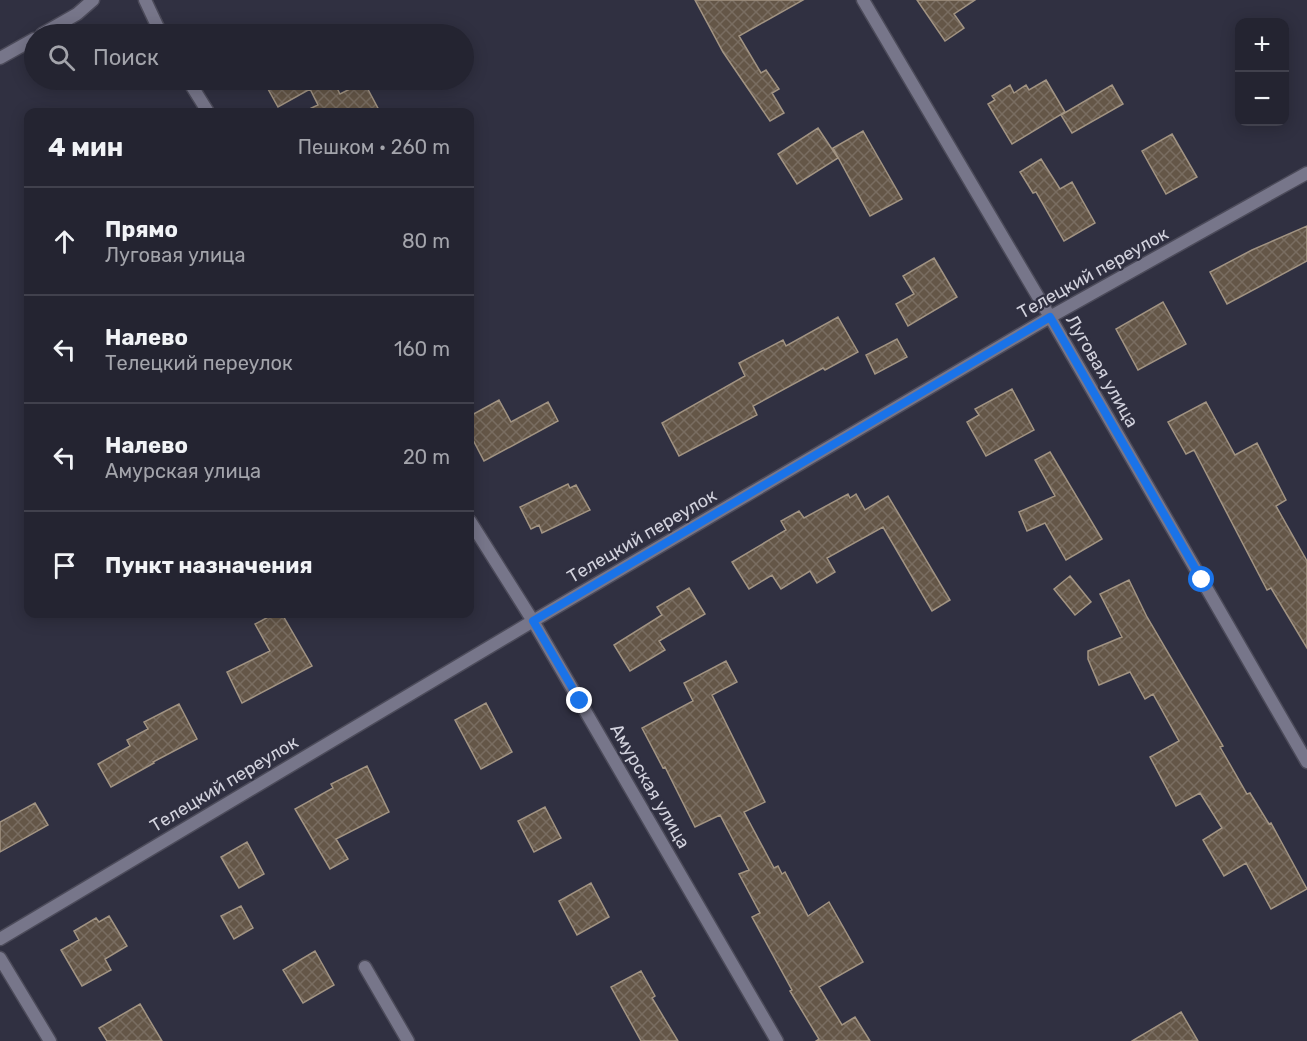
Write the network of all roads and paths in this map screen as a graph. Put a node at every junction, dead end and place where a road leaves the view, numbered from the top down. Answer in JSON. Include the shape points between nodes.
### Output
{"nodes":[{"id":1,"x":93,"y":0,"type":"edge"},
{"id":2,"x":145,"y":0,"type":"edge"},
{"id":3,"x":863,"y":0,"type":"edge"},
{"id":4,"x":60,"y":24,"type":"edge"},
{"id":5,"x":156,"y":24,"type":"edge"},
{"id":6,"x":24,"y":45,"type":"edge"},
{"id":7,"x":0,"y":58,"type":"edge"},
{"id":8,"x":194,"y":90,"type":"edge"},
{"id":9,"x":206,"y":108,"type":"edge"},
{"id":10,"x":1307,"y":174,"type":"edge"},
{"id":11,"x":1050,"y":317,"type":"junction"},
{"id":12,"x":474,"y":526,"type":"edge"},
{"id":13,"x":533,"y":621,"type":"junction"},
{"id":14,"x":1307,"y":762,"type":"edge"},
{"id":15,"x":0,"y":939,"type":"edge"},
{"id":16,"x":0,"y":958,"type":"edge"},
{"id":17,"x":365,"y":967,"type":"dead end"},
{"id":18,"x":50,"y":1041,"type":"edge"},
{"id":19,"x":408,"y":1041,"type":"edge"},
{"id":20,"x":777,"y":1041,"type":"edge"}],
"edges":[{"from":1,"to":4,"type":"street"},
{"from":2,"to":5,"type":"street"},
{"from":3,"to":11,"type":"street","name":"Луговая улица"},
{"from":6,"to":7,"type":"street"},
{"from":8,"to":9,"type":"street"},
{"from":10,"to":11,"type":"street","name":"Телецкий переулок"},
{"from":11,"to":13,"type":"street","name":"Телецкий переулок"},
{"from":11,"to":14,"type":"street","name":"Луговая улица"},
{"from":12,"to":13,"type":"street","name":"Амурская улица"},
{"from":13,"to":15,"type":"street","name":"Телецкий переулок"},
{"from":13,"to":20,"type":"street","name":"Амурская улица"},
{"from":16,"to":18,"type":"street"},
{"from":17,"to":19,"type":"street"}]}
